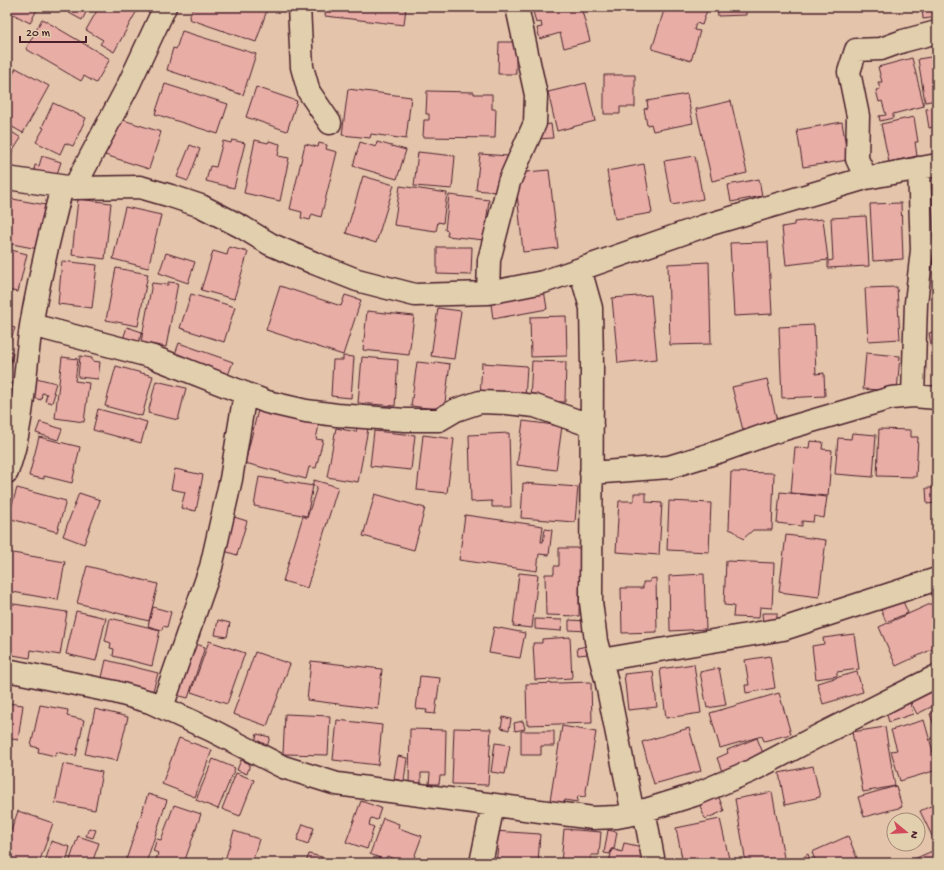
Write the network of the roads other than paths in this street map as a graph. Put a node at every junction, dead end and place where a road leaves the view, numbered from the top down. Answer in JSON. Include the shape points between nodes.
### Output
{"nodes":[{"id":1,"x":165,"y":7,"type":"edge"},
{"id":2,"x":299,"y":7,"type":"edge"},
{"id":3,"x":517,"y":7,"type":"edge"},
{"id":4,"x":937,"y":32,"type":"edge"},
{"id":5,"x":330,"y":123,"type":"dead end"},
{"id":6,"x":928,"y":166,"type":"edge"},
{"id":7,"x":7,"y":178,"type":"edge"},
{"id":8,"x":866,"y":178,"type":"junction"},
{"id":9,"x":68,"y":187,"type":"junction"},
{"id":10,"x":580,"y":269,"type":"junction"},
{"id":11,"x":488,"y":293,"type":"junction"},
{"id":12,"x":32,"y":325,"type":"junction"},
{"id":13,"x":244,"y":393,"type":"junction"},
{"id":14,"x":913,"y":396,"type":"junction"},
{"id":15,"x":937,"y":398,"type":"edge"},
{"id":16,"x":14,"y":410,"type":"edge"},
{"id":17,"x":592,"y":426,"type":"junction"},
{"id":18,"x":7,"y":472,"type":"edge"},
{"id":19,"x":591,"y":473,"type":"junction"},
{"id":20,"x":937,"y":579,"type":"edge"},
{"id":21,"x":601,"y":660,"type":"junction"},
{"id":22,"x":7,"y":670,"type":"edge"},
{"id":23,"x":937,"y":676,"type":"edge"},
{"id":24,"x":162,"y":707,"type":"junction"},
{"id":25,"x":493,"y":805,"type":"junction"},
{"id":26,"x":639,"y":812,"type":"junction"},
{"id":27,"x":481,"y":863,"type":"edge"},
{"id":28,"x":654,"y":863,"type":"edge"}],
"edges":[{"from":1,"to":9,"type":"street","via":[[128,86]]},
{"from":2,"to":5,"type":"street","via":[[302,67],[309,92]]},
{"from":3,"to":11,"type":"street","via":[[536,95],[535,123],[507,189],[489,260]]},
{"from":4,"to":8,"type":"street","via":[[881,48],[856,50],[849,72],[858,116],[857,159]]},
{"from":6,"to":8,"type":"street"},
{"from":6,"to":14,"type":"street","via":[[916,303]]},
{"from":7,"to":9,"type":"street"},
{"from":8,"to":10,"type":"street","via":[[704,226]]},
{"from":9,"to":11,"type":"street","via":[[140,187],[171,196],[201,206],[270,244],[314,264],[357,280],[415,295]]},
{"from":9,"to":12,"type":"street","via":[[47,245]]},
{"from":10,"to":11,"type":"street","via":[[543,282]]},
{"from":10,"to":17,"type":"street","via":[[591,308]]},
{"from":12,"to":13,"type":"street","via":[[153,357]]},
{"from":12,"to":16,"type":"street","via":[[24,384]]},
{"from":13,"to":17,"type":"street","via":[[267,402],[306,411],[405,420],[438,420],[456,410],[480,402],[507,403],[535,406]]},
{"from":13,"to":24,"type":"street","via":[[231,479],[211,567]]},
{"from":14,"to":15,"type":"street"},
{"from":14,"to":19,"type":"street","via":[[891,398],[774,432],[669,467]]},
{"from":16,"to":18,"type":"street","via":[[16,443]]},
{"from":17,"to":19,"type":"street"},
{"from":19,"to":21,"type":"street","via":[[592,602],[596,641]]},
{"from":20,"to":21,"type":"street","via":[[783,629]]},
{"from":21,"to":26,"type":"street"},
{"from":22,"to":24,"type":"street","via":[[115,692]]},
{"from":23,"to":26,"type":"street","via":[[751,771],[694,795]]},
{"from":24,"to":25,"type":"street","via":[[283,767],[338,784]]},
{"from":25,"to":26,"type":"street","via":[[593,818],[618,817]]},
{"from":25,"to":27,"type":"street"},
{"from":26,"to":28,"type":"street"}]}
